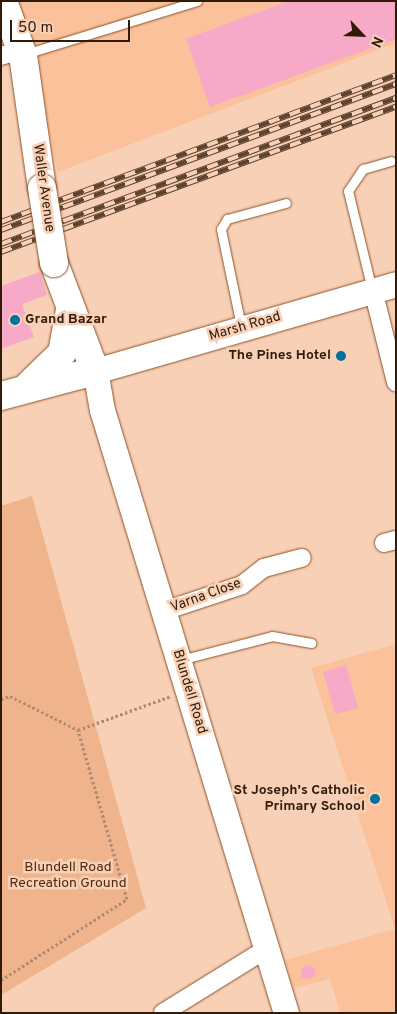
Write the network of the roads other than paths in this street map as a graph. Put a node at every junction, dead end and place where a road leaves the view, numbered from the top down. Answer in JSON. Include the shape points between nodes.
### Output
{"nodes":[{"id":1,"x":4,"y":1,"type":"edge"},
{"id":2,"x":197,"y":1,"type":"edge"},
{"id":3,"x":15,"y":54,"type":"edge"},
{"id":4,"x":390,"y":161,"type":"dead end"},
{"id":5,"x":286,"y":203,"type":"dead end"},
{"id":6,"x":384,"y":287,"type":"edge"},
{"id":7,"x":70,"y":310,"type":"junction"},
{"id":8,"x":241,"y":329,"type":"junction"},
{"id":9,"x":94,"y":371,"type":"junction"},
{"id":10,"x":396,"y":382,"type":"edge"},
{"id":11,"x":12,"y":393,"type":"edge"},
{"id":12,"x":302,"y":558,"type":"dead end"},
{"id":13,"x":164,"y":611,"type":"junction"},
{"id":14,"x":311,"y":643,"type":"dead end"},
{"id":15,"x":180,"y":660,"type":"junction"},
{"id":16,"x":268,"y":953,"type":"junction"},
{"id":17,"x":163,"y":1013,"type":"edge"},
{"id":18,"x":286,"y":1013,"type":"edge"}],
"edges":[{"from":1,"to":3,"type":"main road","name":"Waller Avenue"},
{"from":2,"to":3,"type":"lane"},
{"from":3,"to":7,"type":"main road","name":"Waller Avenue","bridge":true,"via":[[54,264]]},
{"from":4,"to":6,"type":"lane","via":[[363,169],[348,190]]},
{"from":5,"to":8,"type":"lane","via":[[227,219],[221,229]]},
{"from":6,"to":8,"type":"street","name":"Marsh Road"},
{"from":6,"to":10,"type":"street"},
{"from":7,"to":9,"type":"main road","name":"Waller Avenue"},
{"from":7,"to":11,"type":"main road","via":[[62,353]]},
{"from":8,"to":9,"type":"street","name":"Marsh Road"},
{"from":9,"to":11,"type":"main road"},
{"from":9,"to":13,"type":"street","name":"Blundell Road","via":[[102,410]]},
{"from":12,"to":13,"type":"street","name":"Varna Close","via":[[264,568],[242,586]]},
{"from":13,"to":15,"type":"street","name":"Blundell Road"},
{"from":14,"to":15,"type":"lane","via":[[272,636]]},
{"from":15,"to":16,"type":"street","name":"Blundell Road"},
{"from":16,"to":17,"type":"street","via":[[255,956]]},
{"from":16,"to":18,"type":"street","name":"Blundell Road"}]}
